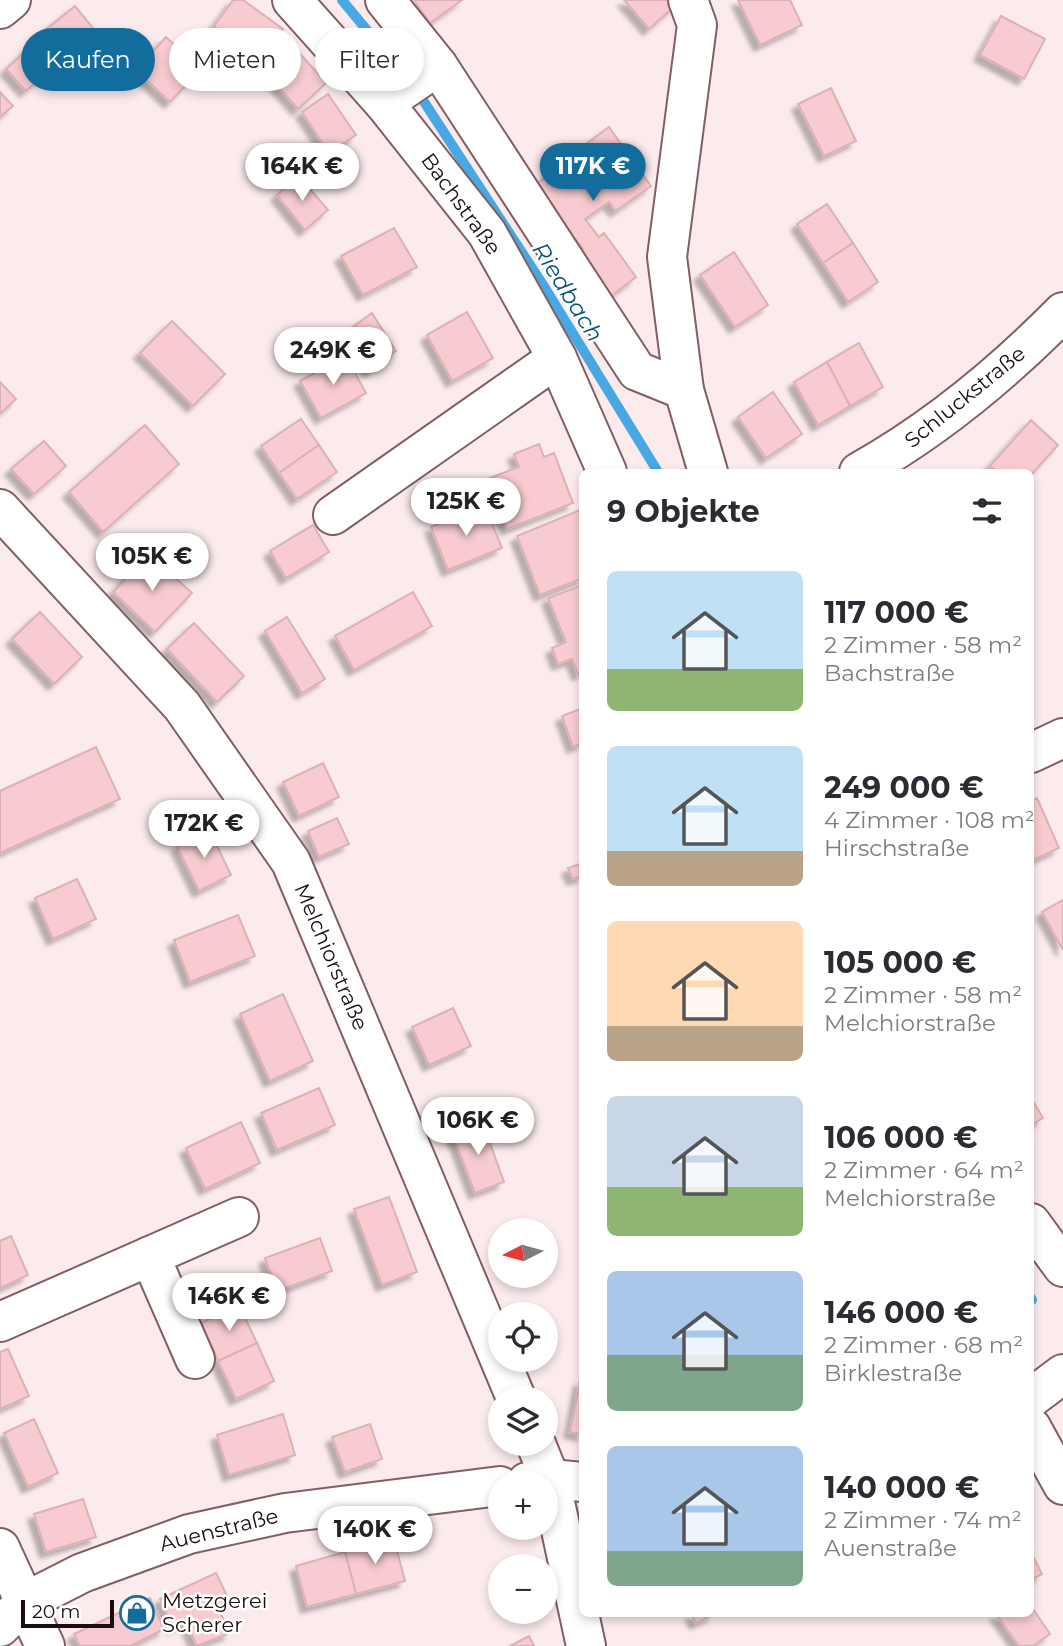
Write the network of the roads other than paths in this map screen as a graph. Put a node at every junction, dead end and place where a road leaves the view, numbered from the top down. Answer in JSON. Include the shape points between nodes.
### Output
{"nodes":[{"id":1,"x":11,"y":0,"type":"edge"},
{"id":2,"x":292,"y":0,"type":"edge"},
{"id":3,"x":385,"y":0,"type":"edge"},
{"id":4,"x":688,"y":0,"type":"edge"},
{"id":5,"x":0,"y":9,"type":"edge"},
{"id":6,"x":332,"y":28,"type":"edge"},
{"id":7,"x":394,"y":28,"type":"edge"},
{"id":8,"x":416,"y":91,"type":"edge"},
{"id":9,"x":417,"y":91,"type":"edge"},
{"id":10,"x":1063,"y":312,"type":"edge"},
{"id":11,"x":557,"y":358,"type":"junction"},
{"id":12,"x":684,"y":390,"type":"junction"},
{"id":13,"x":606,"y":469,"type":"edge"},
{"id":14,"x":707,"y":469,"type":"edge"},
{"id":15,"x":864,"y":469,"type":"edge"},
{"id":16,"x":0,"y":509,"type":"edge"},
{"id":17,"x":332,"y":515,"type":"dead end"},
{"id":18,"x":1063,"y":738,"type":"edge"},
{"id":19,"x":1034,"y":752,"type":"edge"},
{"id":20,"x":239,"y":1217,"type":"dead end"},
{"id":21,"x":1034,"y":1227,"type":"edge"},
{"id":22,"x":150,"y":1256,"type":"junction"},
{"id":23,"x":1063,"y":1267,"type":"edge"},
{"id":24,"x":0,"y":1322,"type":"edge"},
{"id":25,"x":195,"y":1359,"type":"dead end"},
{"id":26,"x":1063,"y":1374,"type":"edge"},
{"id":27,"x":511,"y":1386,"type":"edge"},
{"id":28,"x":1034,"y":1396,"type":"edge"},
{"id":29,"x":1034,"y":1432,"type":"edge"},
{"id":30,"x":1063,"y":1485,"type":"edge"},
{"id":31,"x":488,"y":1488,"type":"edge"},
{"id":32,"x":558,"y":1506,"type":"edge"},
{"id":33,"x":0,"y":1548,"type":"edge"},
{"id":34,"x":579,"y":1611,"type":"edge"},
{"id":35,"x":12,"y":1615,"type":"edge"},
{"id":36,"x":580,"y":1617,"type":"edge"},
{"id":37,"x":45,"y":1646,"type":"edge"},
{"id":38,"x":586,"y":1646,"type":"edge"}],
"edges":[{"from":1,"to":5,"type":"street"},
{"from":2,"to":6,"type":"street","name":"Bachstraße"},
{"from":3,"to":7,"type":"street","name":"Bachstraße"},
{"from":4,"to":12,"type":"street","via":[[696,25],[667,257]]},
{"from":8,"to":11,"type":"street","name":"Bachstraße"},
{"from":9,"to":12,"type":"street","name":"Bachstraße","via":[[637,371]]},
{"from":10,"to":15,"type":"street","name":"Schluckstraße","via":[[1019,357],[905,446]]},
{"from":11,"to":13,"type":"street","name":"Bachstraße"},
{"from":11,"to":17,"type":"street"},
{"from":12,"to":14,"type":"street"},
{"from":16,"to":27,"type":"street","name":"Melchiorstraße","via":[[182,706],[291,862]]},
{"from":18,"to":19,"type":"street"},
{"from":20,"to":22,"type":"street"},
{"from":21,"to":23,"type":"street"},
{"from":22,"to":24,"type":"street"},
{"from":22,"to":25,"type":"street"},
{"from":26,"to":28,"type":"street"},
{"from":29,"to":30,"type":"street"},
{"from":31,"to":35,"type":"street","name":"Auenstraße","via":[[285,1513],[189,1534],[82,1573]]},
{"from":32,"to":34,"type":"street"},
{"from":33,"to":35,"type":"street"},
{"from":35,"to":37,"type":"street"},
{"from":36,"to":38,"type":"street"}]}
